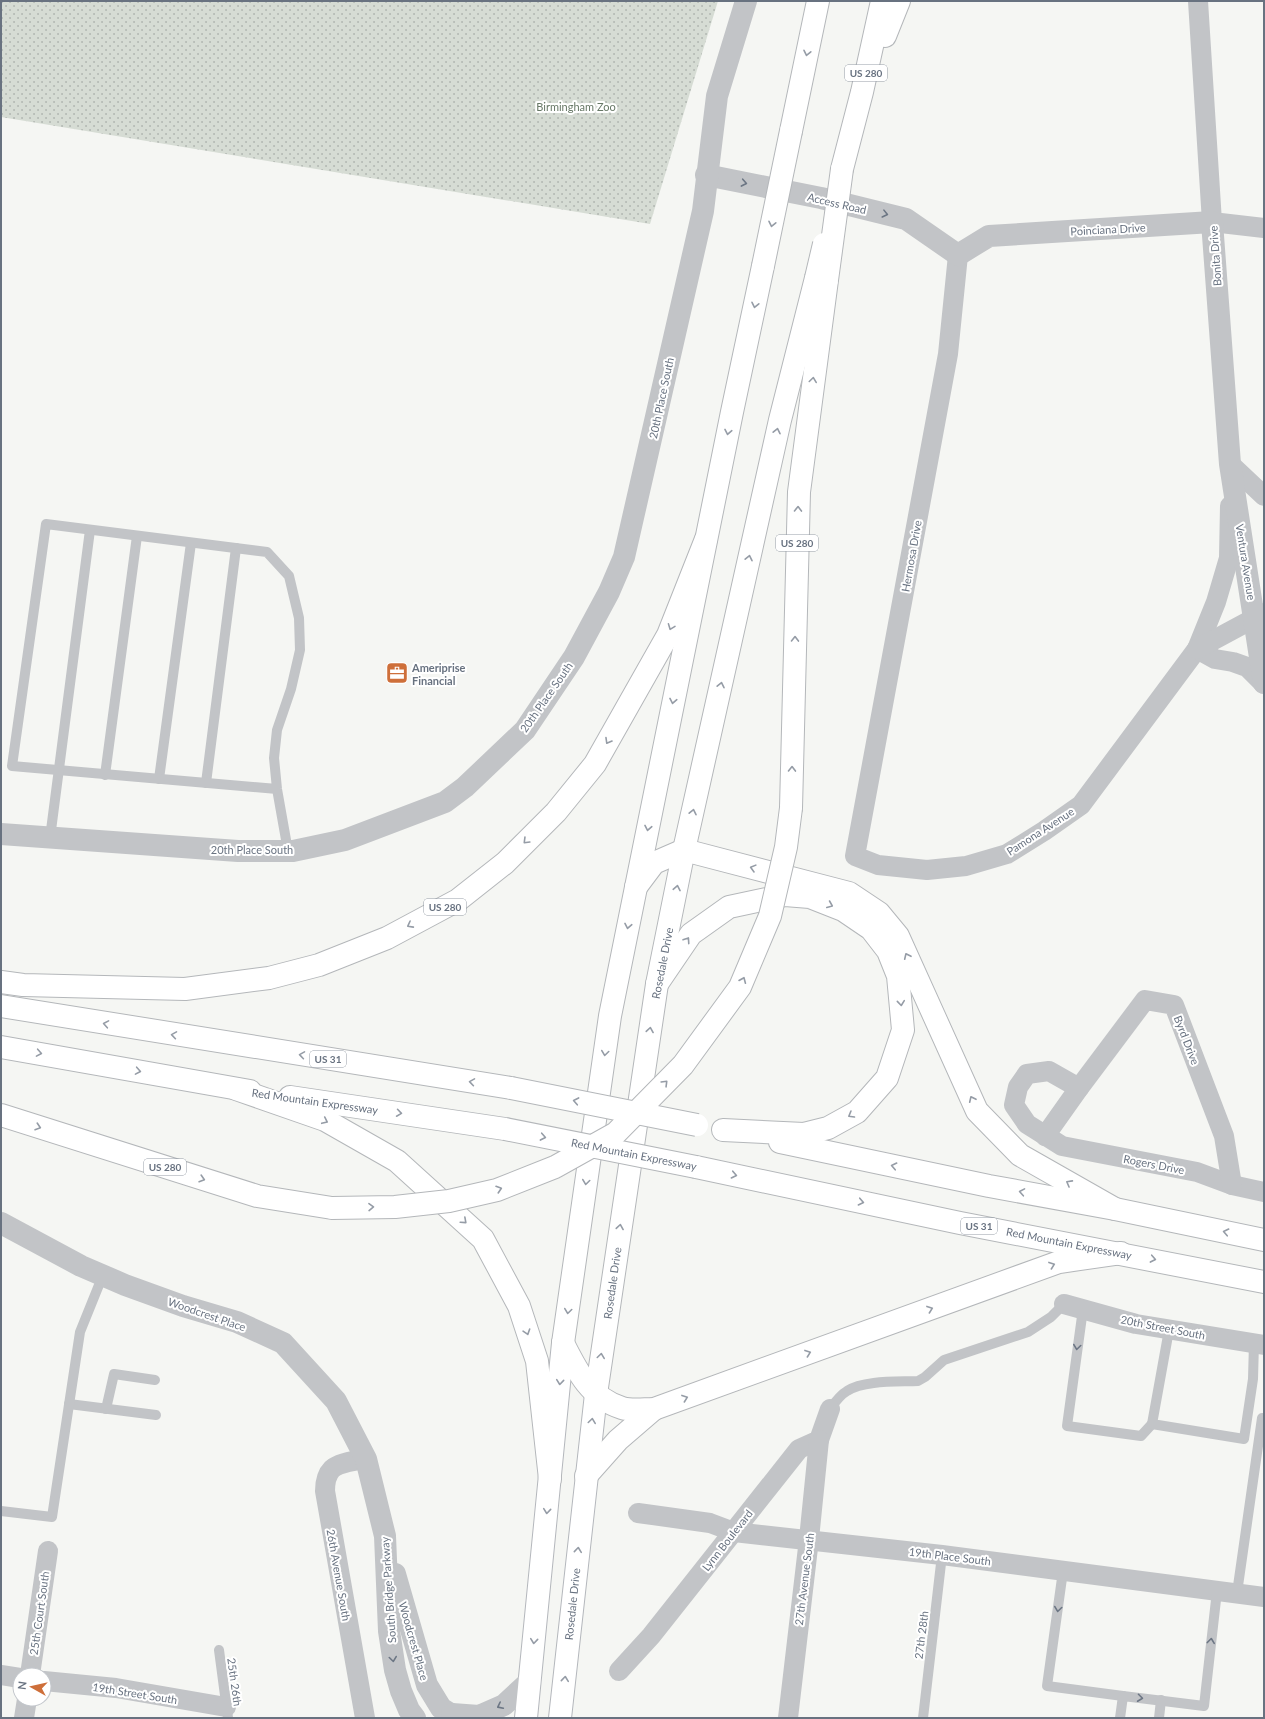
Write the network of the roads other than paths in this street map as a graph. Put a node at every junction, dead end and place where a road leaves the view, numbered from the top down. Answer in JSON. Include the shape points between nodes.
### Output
{"nodes":[{"id":1,"x":746,"y":1,"type":"edge"},
{"id":2,"x":882,"y":1,"type":"edge"},
{"id":3,"x":899,"y":1,"type":"edge"},
{"id":4,"x":1198,"y":1,"type":"edge"},
{"id":5,"x":816,"y":7,"type":"edge"},
{"id":6,"x":862,"y":92,"type":"junction"},
{"id":7,"x":706,"y":176,"type":"junction"},
{"id":8,"x":1212,"y":222,"type":"junction"},
{"id":9,"x":1264,"y":228,"type":"edge"},
{"id":10,"x":958,"y":255,"type":"junction"},
{"id":11,"x":821,"y":279,"type":"junction"},
{"id":12,"x":1230,"y":464,"type":"junction"},
{"id":13,"x":1264,"y":496,"type":"edge"},
{"id":14,"x":90,"y":530,"type":"junction"},
{"id":15,"x":137,"y":536,"type":"junction"},
{"id":16,"x":706,"y":539,"type":"junction"},
{"id":17,"x":191,"y":543,"type":"junction"},
{"id":18,"x":236,"y":548,"type":"junction"},
{"id":19,"x":1259,"y":614,"type":"edge"},
{"id":20,"x":1197,"y":649,"type":"junction"},
{"id":21,"x":1264,"y":683,"type":"edge"},
{"id":22,"x":58,"y":771,"type":"junction"},
{"id":23,"x":105,"y":775,"type":"junction"},
{"id":24,"x":159,"y":779,"type":"junction"},
{"id":25,"x":206,"y":783,"type":"junction"},
{"id":26,"x":278,"y":789,"type":"junction"},
{"id":27,"x":1,"y":834,"type":"edge"},
{"id":28,"x":50,"y":838,"type":"junction"},
{"id":29,"x":684,"y":850,"type":"junction"},
{"id":30,"x":288,"y":851,"type":"junction"},
{"id":31,"x":855,"y":856,"type":"joint"},
{"id":32,"x":636,"y":887,"type":"junction"},
{"id":33,"x":1,"y":982,"type":"edge"},
{"id":34,"x":657,"y":984,"type":"junction"},
{"id":35,"x":1,"y":1006,"type":"edge"},
{"id":36,"x":1,"y":1046,"type":"edge"},
{"id":37,"x":1079,"y":1088,"type":"junction"},
{"id":38,"x":236,"y":1089,"type":"junction"},
{"id":39,"x":1,"y":1115,"type":"edge"},
{"id":40,"x":723,"y":1130,"type":"junction"},
{"id":41,"x":1045,"y":1136,"type":"junction"},
{"id":42,"x":1232,"y":1184,"type":"junction"},
{"id":43,"x":1264,"y":1192,"type":"edge"},
{"id":44,"x":1115,"y":1209,"type":"junction"},
{"id":45,"x":1,"y":1223,"type":"edge"},
{"id":46,"x":1264,"y":1240,"type":"edge"},
{"id":47,"x":1121,"y":1253,"type":"junction"},
{"id":48,"x":103,"y":1276,"type":"junction"},
{"id":49,"x":1264,"y":1282,"type":"edge"},
{"id":50,"x":1073,"y":1306,"type":"junction"},
{"id":51,"x":1169,"y":1330,"type":"junction"},
{"id":52,"x":564,"y":1343,"type":"junction"},
{"id":53,"x":1259,"y":1344,"type":"edge"},
{"id":54,"x":155,"y":1380,"type":"dead end"},
{"id":55,"x":596,"y":1394,"type":"junction"},
{"id":56,"x":69,"y":1404,"type":"junction"},
{"id":57,"x":106,"y":1409,"type":"junction"},
{"id":58,"x":654,"y":1409,"type":"junction"},
{"id":59,"x":830,"y":1409,"type":"joint"},
{"id":60,"x":156,"y":1415,"type":"dead end"},
{"id":61,"x":1262,"y":1418,"type":"dead end"},
{"id":62,"x":1152,"y":1424,"type":"junction"},
{"id":63,"x":819,"y":1440,"type":"junction"},
{"id":64,"x":366,"y":1459,"type":"junction"},
{"id":65,"x":586,"y":1476,"type":"junction"},
{"id":66,"x":550,"y":1479,"type":"junction"},
{"id":67,"x":1,"y":1511,"type":"edge"},
{"id":68,"x":638,"y":1513,"type":"dead end"},
{"id":69,"x":734,"y":1532,"type":"junction"},
{"id":70,"x":385,"y":1536,"type":"junction"},
{"id":71,"x":809,"y":1539,"type":"junction"},
{"id":72,"x":48,"y":1551,"type":"dead end"},
{"id":73,"x":942,"y":1555,"type":"junction"},
{"id":74,"x":1063,"y":1571,"type":"junction"},
{"id":75,"x":1217,"y":1591,"type":"junction"},
{"id":76,"x":1237,"y":1593,"type":"junction"},
{"id":77,"x":1264,"y":1597,"type":"edge"},
{"id":78,"x":218,"y":1650,"type":"dead end"},
{"id":79,"x":31,"y":1667,"type":"edge"},
{"id":80,"x":619,"y":1671,"type":"dead end"},
{"id":81,"x":1,"y":1675,"type":"edge"},
{"id":82,"x":12,"y":1677,"type":"edge"},
{"id":83,"x":530,"y":1681,"type":"junction"},
{"id":84,"x":52,"y":1682,"type":"edge"},
{"id":85,"x":1123,"y":1696,"type":"junction"},
{"id":86,"x":1161,"y":1700,"type":"junction"},
{"id":87,"x":26,"y":1707,"type":"edge"},
{"id":88,"x":227,"y":1713,"type":"edge"},
{"id":89,"x":455,"y":1716,"type":"edge"},
{"id":90,"x":24,"y":1718,"type":"edge"},
{"id":91,"x":365,"y":1718,"type":"edge"},
{"id":92,"x":415,"y":1718,"type":"edge"},
{"id":93,"x":526,"y":1718,"type":"edge"},
{"id":94,"x":560,"y":1718,"type":"edge"},
{"id":95,"x":788,"y":1718,"type":"edge"},
{"id":96,"x":923,"y":1718,"type":"edge"},
{"id":97,"x":1120,"y":1718,"type":"edge"},
{"id":98,"x":1159,"y":1718,"type":"edge"}],
"edges":[{"from":1,"to":7,"type":"street","name":"20th Place South","via":[[717,96]]},
{"from":2,"to":6,"type":"main road","number":"US 280"},
{"from":3,"to":6,"type":"main road"},
{"from":4,"to":8,"type":"street","name":"Bonita Drive"},
{"from":5,"to":16,"type":"main road","number":"US 280","one_way":true,"bridge":true},
{"from":6,"to":11,"type":"main road","number":"US 280","bridge":true,"via":[[842,169]]},
{"from":7,"to":10,"type":"street","name":"Access Road","one_way":true,"via":[[820,198],[906,219]]},
{"from":7,"to":30,"type":"street","name":"20th Place South","via":[[702,210],[624,558],[574,657],[525,730],[465,787],[445,802],[345,840]]},
{"from":8,"to":9,"type":"street","name":"Poinciana Drive"},
{"from":8,"to":10,"type":"street","name":"Poinciana Drive","via":[[989,236]]},
{"from":8,"to":12,"type":"street","name":"Bonita Drive"},
{"from":10,"to":31,"type":"street","name":"Hermosa Drive","via":[[948,354]]},
{"from":29,"to":11,"type":"main road","name":"Rosedale Drive","one_way":true,"via":[[780,420]]},
{"from":39,"to":11,"type":"main road","number":"US 280","one_way":true,"bridge":true,"via":[[257,1196],[332,1208],[395,1206],[449,1200],[497,1190],[555,1167],[616,1133],[683,1065],[740,987],[770,916],[786,847],[791,808],[798,492]]},
{"from":12,"to":13,"type":"street"},
{"from":12,"to":19,"type":"street","name":"Ventura Avenue"},
{"from":12,"to":20,"type":"street","name":"Pamona Avenue","via":[[1229,558],[1216,602]]},
{"from":14,"to":15,"type":"lane"},
{"from":14,"to":22,"type":"lane"},
{"from":14,"to":22,"type":"lane","via":[[46,524],[12,766]]},
{"from":15,"to":17,"type":"lane"},
{"from":15,"to":23,"type":"lane"},
{"from":16,"to":32,"type":"main road","one_way":true},
{"from":16,"to":33,"type":"main road","number":"US 280","one_way":true,"via":[[668,635],[594,764],[556,812],[504,863],[458,900],[387,938],[319,965],[269,978],[185,989],[23,985]]},
{"from":17,"to":18,"type":"lane"},
{"from":17,"to":24,"type":"lane"},
{"from":18,"to":25,"type":"lane"},
{"from":18,"to":26,"type":"lane","via":[[267,552],[288,576],[299,618],[300,650],[291,689],[277,730],[274,758]]},
{"from":19,"to":20,"type":"street","name":"Pamona Avenue"},
{"from":19,"to":21,"type":"street","name":"Ventura Avenue"},
{"from":20,"to":21,"type":"street","via":[[1215,658],[1247,667]]},
{"from":20,"to":31,"type":"street","name":"Pamona Avenue","via":[[1081,805],[1032,839],[1007,854],[966,866],[927,870],[878,865]]},
{"from":22,"to":23,"type":"lane"},
{"from":22,"to":28,"type":"lane"},
{"from":23,"to":24,"type":"lane"},
{"from":24,"to":25,"type":"lane"},
{"from":25,"to":26,"type":"lane"},
{"from":26,"to":30,"type":"lane"},
{"from":27,"to":28,"type":"street","name":"20th Place South"},
{"from":28,"to":30,"type":"street","name":"20th Place South","via":[[238,851]]},
{"from":29,"to":32,"type":"main road","via":[[654,863]]},
{"from":34,"to":29,"type":"main road","name":"Rosedale Drive","one_way":true},
{"from":44,"to":29,"type":"main road","one_way":true,"via":[[1020,1155],[978,1111],[898,936],[879,913],[849,893]]},
{"from":32,"to":52,"type":"main road","one_way":true,"via":[[610,1016]]},
{"from":34,"to":40,"type":"main road","one_way":true,"via":[[691,934],[729,907],[785,895],[810,896],[844,910],[871,929],[888,951],[898,976],[903,1030],[887,1078],[857,1112],[828,1128],[804,1134]]},
{"from":55,"to":34,"type":"main road","name":"Rosedale Drive","one_way":true},
{"from":40,"to":35,"type":"main road","number":"US 31","one_way":true,"bridge":true,"via":[[511,1088]]},
{"from":36,"to":38,"type":"main road","name":"Red Mountain Expressway","number":"US 31","one_way":true},
{"from":37,"to":41,"type":"street","name":"Byrd Drive"},
{"from":37,"to":41,"type":"street","via":[[1049,1071],[1027,1074],[1018,1087],[1014,1105],[1026,1124]]},
{"from":37,"to":42,"type":"street","name":"Byrd Drive","via":[[1145,1000],[1174,1005],[1224,1136]]},
{"from":38,"to":47,"type":"main road","name":"Red Mountain Expressway","number":"US 31","one_way":true,"bridge":true,"via":[[505,1129],[696,1166],[960,1223]]},
{"from":38,"to":66,"type":"main road","one_way":true,"via":[[325,1120],[397,1162],[483,1238],[519,1306],[537,1361]]},
{"from":44,"to":40,"type":"main road","number":"US 31","one_way":true,"via":[[989,1186]]},
{"from":41,"to":42,"type":"street","name":"Rogers Drive","via":[[1062,1146],[1197,1172]]},
{"from":42,"to":43,"type":"street","name":"Rogers Drive"},
{"from":46,"to":44,"type":"main road","number":"US 31","one_way":true},
{"from":45,"to":48,"type":"street","name":"Woodcrest Place"},
{"from":47,"to":49,"type":"main road","name":"Red Mountain Expressway","number":"US 31","one_way":true},
{"from":58,"to":47,"type":"main road","one_way":true,"via":[[1059,1262]]},
{"from":48,"to":56,"type":"lane","via":[[80,1332]]},
{"from":48,"to":64,"type":"street","name":"Woodcrest Place","via":[[183,1306],[237,1322],[283,1343],[336,1401]]},
{"from":50,"to":51,"type":"street","name":"20th Street South","via":[[1136,1324]]},
{"from":50,"to":59,"type":"lane","via":[[1028,1332],[944,1360],[918,1380],[861,1385],[849,1390],[841,1395]]},
{"from":50,"to":62,"type":"lane","one_way":true,"via":[[1067,1426],[1141,1436]]},
{"from":51,"to":53,"type":"street","name":"20th Street South"},
{"from":51,"to":62,"type":"lane"},
{"from":52,"to":55,"type":"main road","via":[[577,1370]]},
{"from":52,"to":66,"type":"main road","one_way":true},
{"from":53,"to":62,"type":"lane","via":[[1244,1439]]},
{"from":54,"to":57,"type":"lane","via":[[114,1374]]},
{"from":55,"to":58,"type":"main road","via":[[623,1408]]},
{"from":65,"to":55,"type":"main road","name":"Rosedale Drive","one_way":true},
{"from":56,"to":57,"type":"lane"},
{"from":56,"to":67,"type":"lane","via":[[52,1517]]},
{"from":57,"to":60,"type":"lane"},
{"from":58,"to":65,"type":"main road","via":[[618,1440]]},
{"from":59,"to":63,"type":"street"},
{"from":61,"to":76,"type":"lane"},
{"from":63,"to":69,"type":"street","name":"Lynn Boulevard","via":[[799,1449]]},
{"from":63,"to":71,"type":"street","name":"27th Avenue South"},
{"from":64,"to":70,"type":"street","name":"South Bridge Parkway"},
{"from":64,"to":91,"type":"street","name":"26th Avenue South","via":[[332,1469],[326,1479],[325,1491]]},
{"from":94,"to":65,"type":"main road","name":"Rosedale Drive","one_way":true},
{"from":66,"to":83,"type":"main road","one_way":true},
{"from":68,"to":69,"type":"street","name":"19th Place South","via":[[710,1523]]},
{"from":69,"to":71,"type":"street","name":"19th Place South"},
{"from":69,"to":80,"type":"street","name":"Lynn Boulevard","via":[[651,1636]]},
{"from":70,"to":89,"type":"street","name":"Woodcrest Place","via":[[427,1685],[441,1708]]},
{"from":70,"to":92,"type":"street","name":"South Bridge Parkway","one_way":true,"via":[[389,1631],[395,1670],[401,1691]]},
{"from":71,"to":73,"type":"street","name":"19th Place South"},
{"from":71,"to":95,"type":"street","name":"27th Avenue South"},
{"from":72,"to":79,"type":"street","name":"25th Court South"},
{"from":73,"to":74,"type":"street","name":"19th Place South"},
{"from":73,"to":96,"type":"lane","name":"27th 28th"},
{"from":74,"to":75,"type":"street","name":"19th Place South"},
{"from":74,"to":85,"type":"lane","one_way":true,"via":[[1046,1686]]},
{"from":75,"to":76,"type":"street","name":"19th Place South"},
{"from":86,"to":75,"type":"lane","one_way":true,"via":[[1204,1706]]},
{"from":76,"to":77,"type":"street","name":"19th Place South"},
{"from":78,"to":88,"type":"lane","name":"25th 26th"},
{"from":81,"to":82,"type":"street"},
{"from":83,"to":89,"type":"street","one_way":true,"via":[[504,1705],[479,1716]]},
{"from":83,"to":93,"type":"main road"},
{"from":84,"to":88,"type":"street","name":"19th Street South","via":[[116,1688]]},
{"from":85,"to":86,"type":"lane","one_way":true},
{"from":85,"to":97,"type":"lane"},
{"from":86,"to":98,"type":"lane"},
{"from":87,"to":90,"type":"street"}]}
